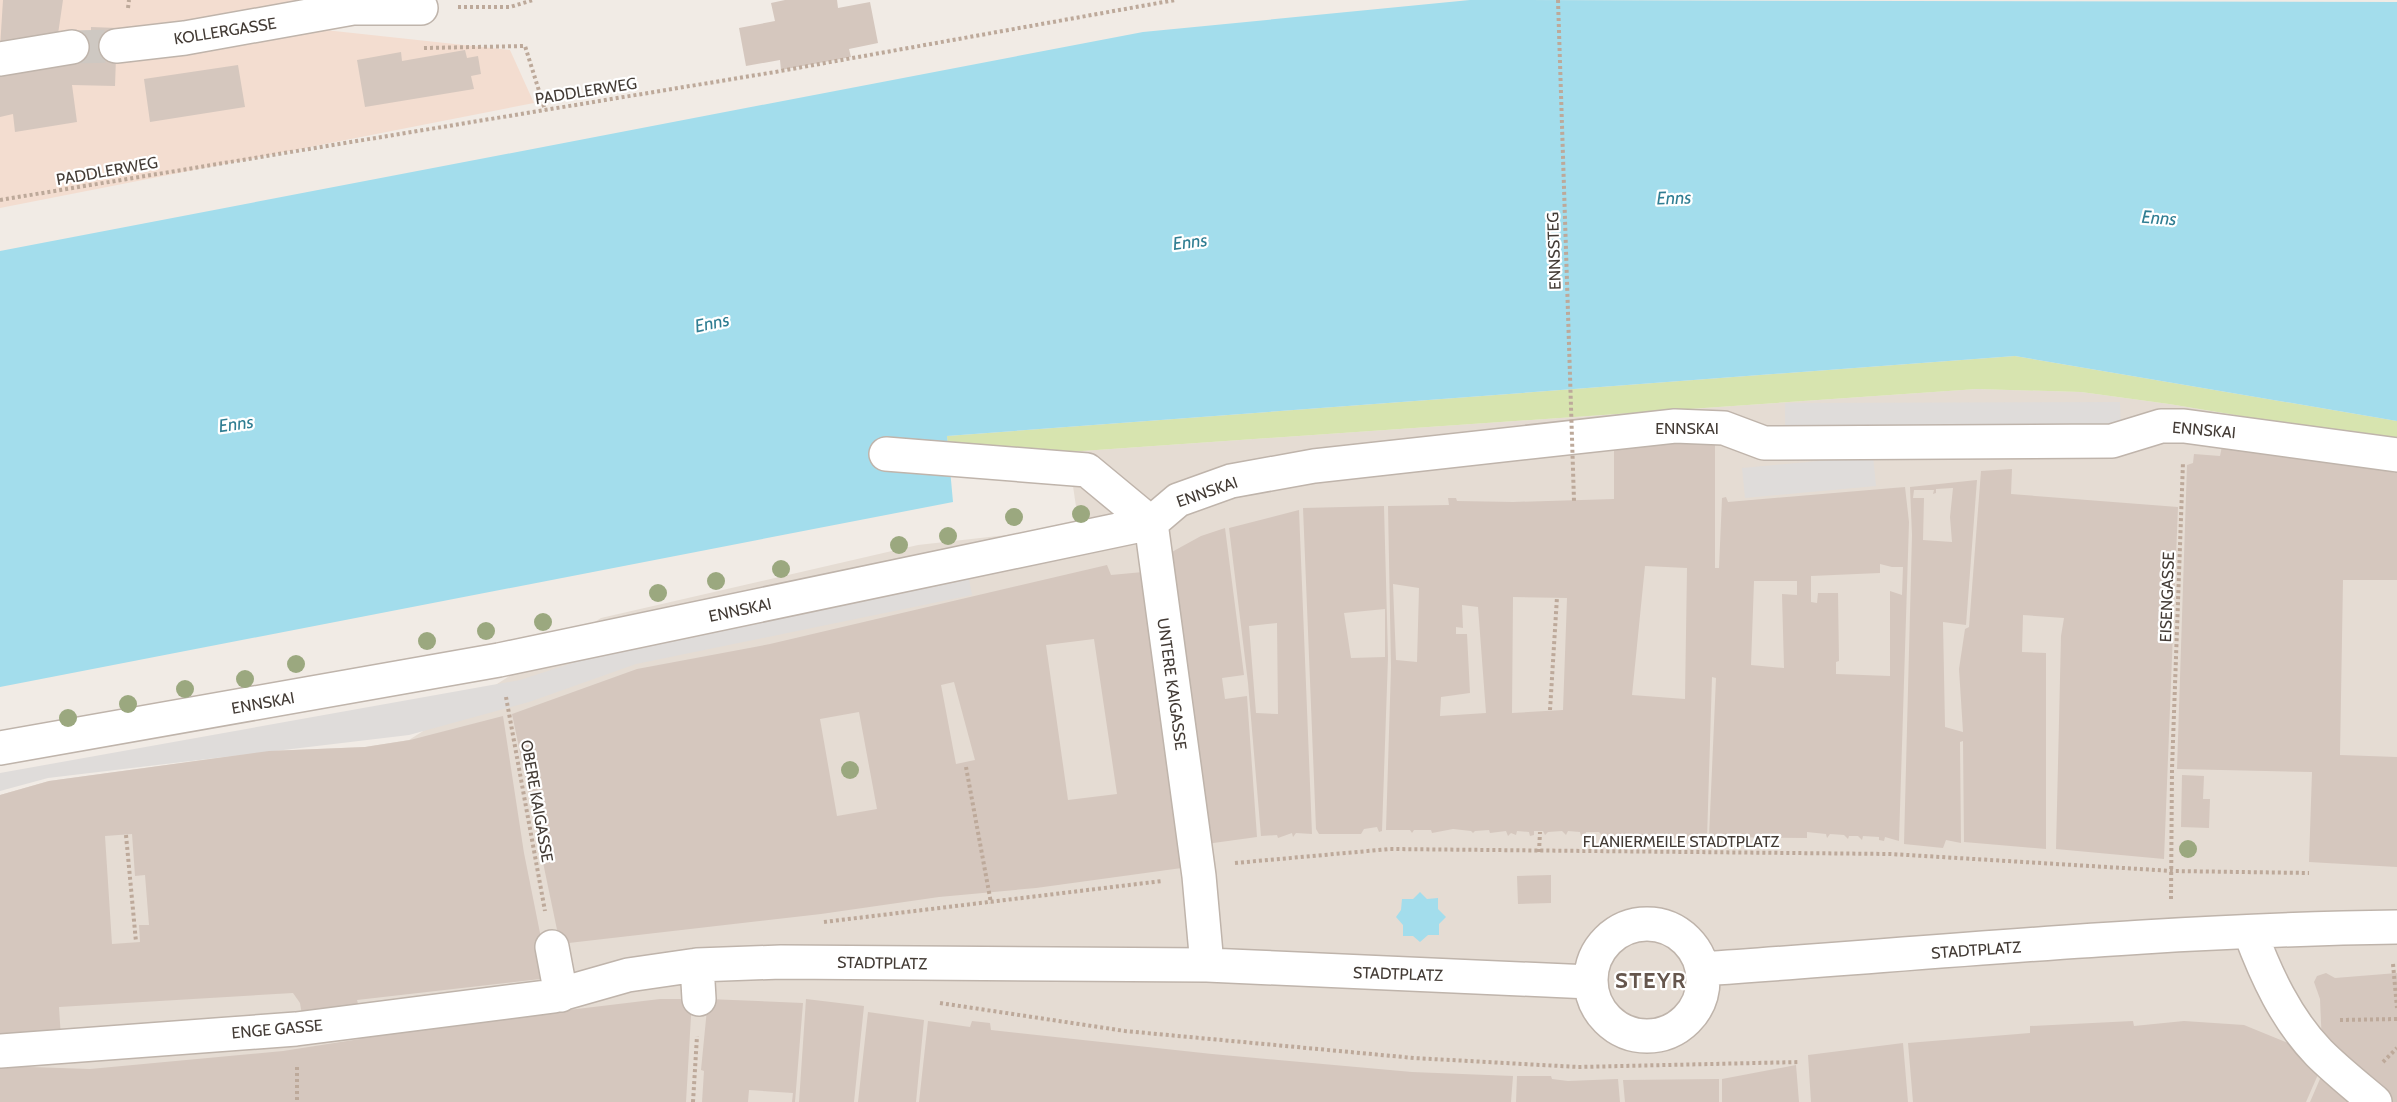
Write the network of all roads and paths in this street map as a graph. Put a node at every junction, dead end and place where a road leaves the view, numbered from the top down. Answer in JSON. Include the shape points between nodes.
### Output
{"nodes":[{"id":1,"x":533,"y":0,"type":"edge"},
{"id":2,"x":1175,"y":0,"type":"edge"},
{"id":3,"x":1558,"y":0,"type":"edge"},
{"id":4,"x":347,"y":7,"type":"edge"},
{"id":5,"x":421,"y":8,"type":"joint"},
{"id":6,"x":116,"y":46,"type":"tunnel mouth"},
{"id":7,"x":72,"y":47,"type":"tunnel mouth"},
{"id":8,"x":418,"y":48,"type":"dead end"},
{"id":9,"x":0,"y":59,"type":"edge"},
{"id":10,"x":545,"y":110,"type":"junction"},
{"id":11,"x":0,"y":200,"type":"edge"},
{"id":12,"x":2184,"y":426,"type":"junction"},
{"id":13,"x":886,"y":454,"type":"dead end"},
{"id":14,"x":2397,"y":455,"type":"edge"},
{"id":15,"x":1574,"y":501,"type":"dead end"},
{"id":16,"x":1151,"y":522,"type":"junction"},
{"id":17,"x":1557,"y":597,"type":"dead end"},
{"id":18,"x":499,"y":660,"type":"junction"},
{"id":19,"x":1550,"y":710,"type":"dead end"},
{"id":20,"x":0,"y":747,"type":"edge"},
{"id":21,"x":966,"y":767,"type":"dead end"},
{"id":22,"x":1540,"y":832,"type":"dead end"},
{"id":23,"x":126,"y":835,"type":"dead end"},
{"id":24,"x":1539,"y":852,"type":"junction"},
{"id":25,"x":1197,"y":863,"type":"junction"},
{"id":26,"x":2173,"y":871,"type":"junction"},
{"id":27,"x":2309,"y":873,"type":"dead end"},
{"id":28,"x":991,"y":903,"type":"junction"},
{"id":29,"x":817,"y":923,"type":"dead end"},
{"id":30,"x":2397,"y":927,"type":"edge"},
{"id":31,"x":2250,"y":932,"type":"junction"},
{"id":32,"x":136,"y":942,"type":"dead end"},
{"id":33,"x":552,"y":947,"type":"joint"},
{"id":34,"x":2392,"y":961,"type":"dead end"},
{"id":35,"x":697,"y":964,"type":"junction"},
{"id":36,"x":1207,"y":965,"type":"junction"},
{"id":37,"x":1703,"y":969,"type":"junction"},
{"id":38,"x":1590,"y":982,"type":"junction"},
{"id":39,"x":557,"y":995,"type":"junction"},
{"id":40,"x":699,"y":999,"type":"joint"},
{"id":41,"x":932,"y":1003,"type":"dead end"},
{"id":42,"x":2397,"y":1008,"type":"edge"},
{"id":43,"x":2397,"y":1019,"type":"edge"},
{"id":44,"x":2332,"y":1020,"type":"dead end"},
{"id":45,"x":0,"y":1051,"type":"edge"},
{"id":46,"x":1800,"y":1062,"type":"dead end"},
{"id":47,"x":693,"y":1102,"type":"edge"},
{"id":48,"x":2375,"y":1102,"type":"edge"}],
"edges":[{"from":1,"to":5,"type":"path","via":[[510,7]]},
{"from":2,"to":10,"type":"path","name":"PADDLERWEG"},
{"from":3,"to":15,"type":"path","name":"ENNSSTEG","bridge":true},
{"from":4,"to":5,"type":"street","name":"KOLLERGASSE"},
{"from":4,"to":6,"type":"street","name":"KOLLERGASSE","via":[[185,38]]},
{"from":7,"to":9,"type":"street"},
{"from":8,"to":10,"type":"path","via":[[525,46]]},
{"from":10,"to":11,"type":"path","name":"PADDLERWEG"},
{"from":12,"to":14,"type":"street","name":"ENNSKAI"},
{"from":12,"to":16,"type":"street","name":"ENNSKAI","via":[[2161,426],[2112,441],[1764,443],[1724,428],[1663,427],[1314,466],[1231,481],[1178,500]]},
{"from":12,"to":26,"type":"path","name":"EISENGASSE","via":[[2172,769]]},
{"from":13,"to":16,"type":"street","via":[[1087,470]]},
{"from":16,"to":18,"type":"street","name":"ENNSKAI"},
{"from":16,"to":25,"type":"street","name":"UNTERE KAIGASSE"},
{"from":17,"to":19,"type":"path"},
{"from":18,"to":20,"type":"street","name":"ENNSKAI"},
{"from":18,"to":33,"type":"path","name":"OBERE KAIGASSE"},
{"from":21,"to":28,"type":"path"},
{"from":22,"to":24,"type":"path"},
{"from":23,"to":32,"type":"path"},
{"from":24,"to":25,"type":"path","name":"FLANIERMEILE STADTPLATZ","via":[[1390,849]]},
{"from":24,"to":26,"type":"path","name":"FLANIERMEILE STADTPLATZ","via":[[1891,854]]},
{"from":25,"to":28,"type":"path","name":"FLANIERMEILE STADTPLATZ"},
{"from":25,"to":36,"type":"street"},
{"from":26,"to":27,"type":"path","name":"FLANIERMEILE STADTPLATZ"},
{"from":28,"to":29,"type":"path","name":"FLANIERMEILE STADTPLATZ"},
{"from":30,"to":31,"type":"street","name":"STADTPLATZ"},
{"from":31,"to":37,"type":"street","name":"STADTPLATZ"},
{"from":31,"to":48,"type":"street","via":[[2277,994],[2296,1026],[2318,1052]]},
{"from":33,"to":39,"type":"street"},
{"from":34,"to":42,"type":"path"},
{"from":35,"to":36,"type":"street","name":"STADTPLATZ"},
{"from":35,"to":39,"type":"street","name":"STADTPLATZ","via":[[628,975]]},
{"from":35,"to":40,"type":"street"},
{"from":36,"to":38,"type":"street","name":"STADTPLATZ"},
{"from":37,"to":38,"type":"street","via":[[1691,943],[1668,927],[1641,923],[1614,933],[1596,955]]},
{"from":37,"to":38,"type":"street","via":[[1702,996],[1689,1019],[1667,1034],[1641,1037],[1615,1028],[1598,1008]]},
{"from":39,"to":45,"type":"street","name":"ENGE GASSE","via":[[296,1029]]},
{"from":40,"to":47,"type":"path"},
{"from":41,"to":46,"type":"path","via":[[1125,1031],[1414,1058],[1578,1068]]},
{"from":43,"to":44,"type":"path"}]}
